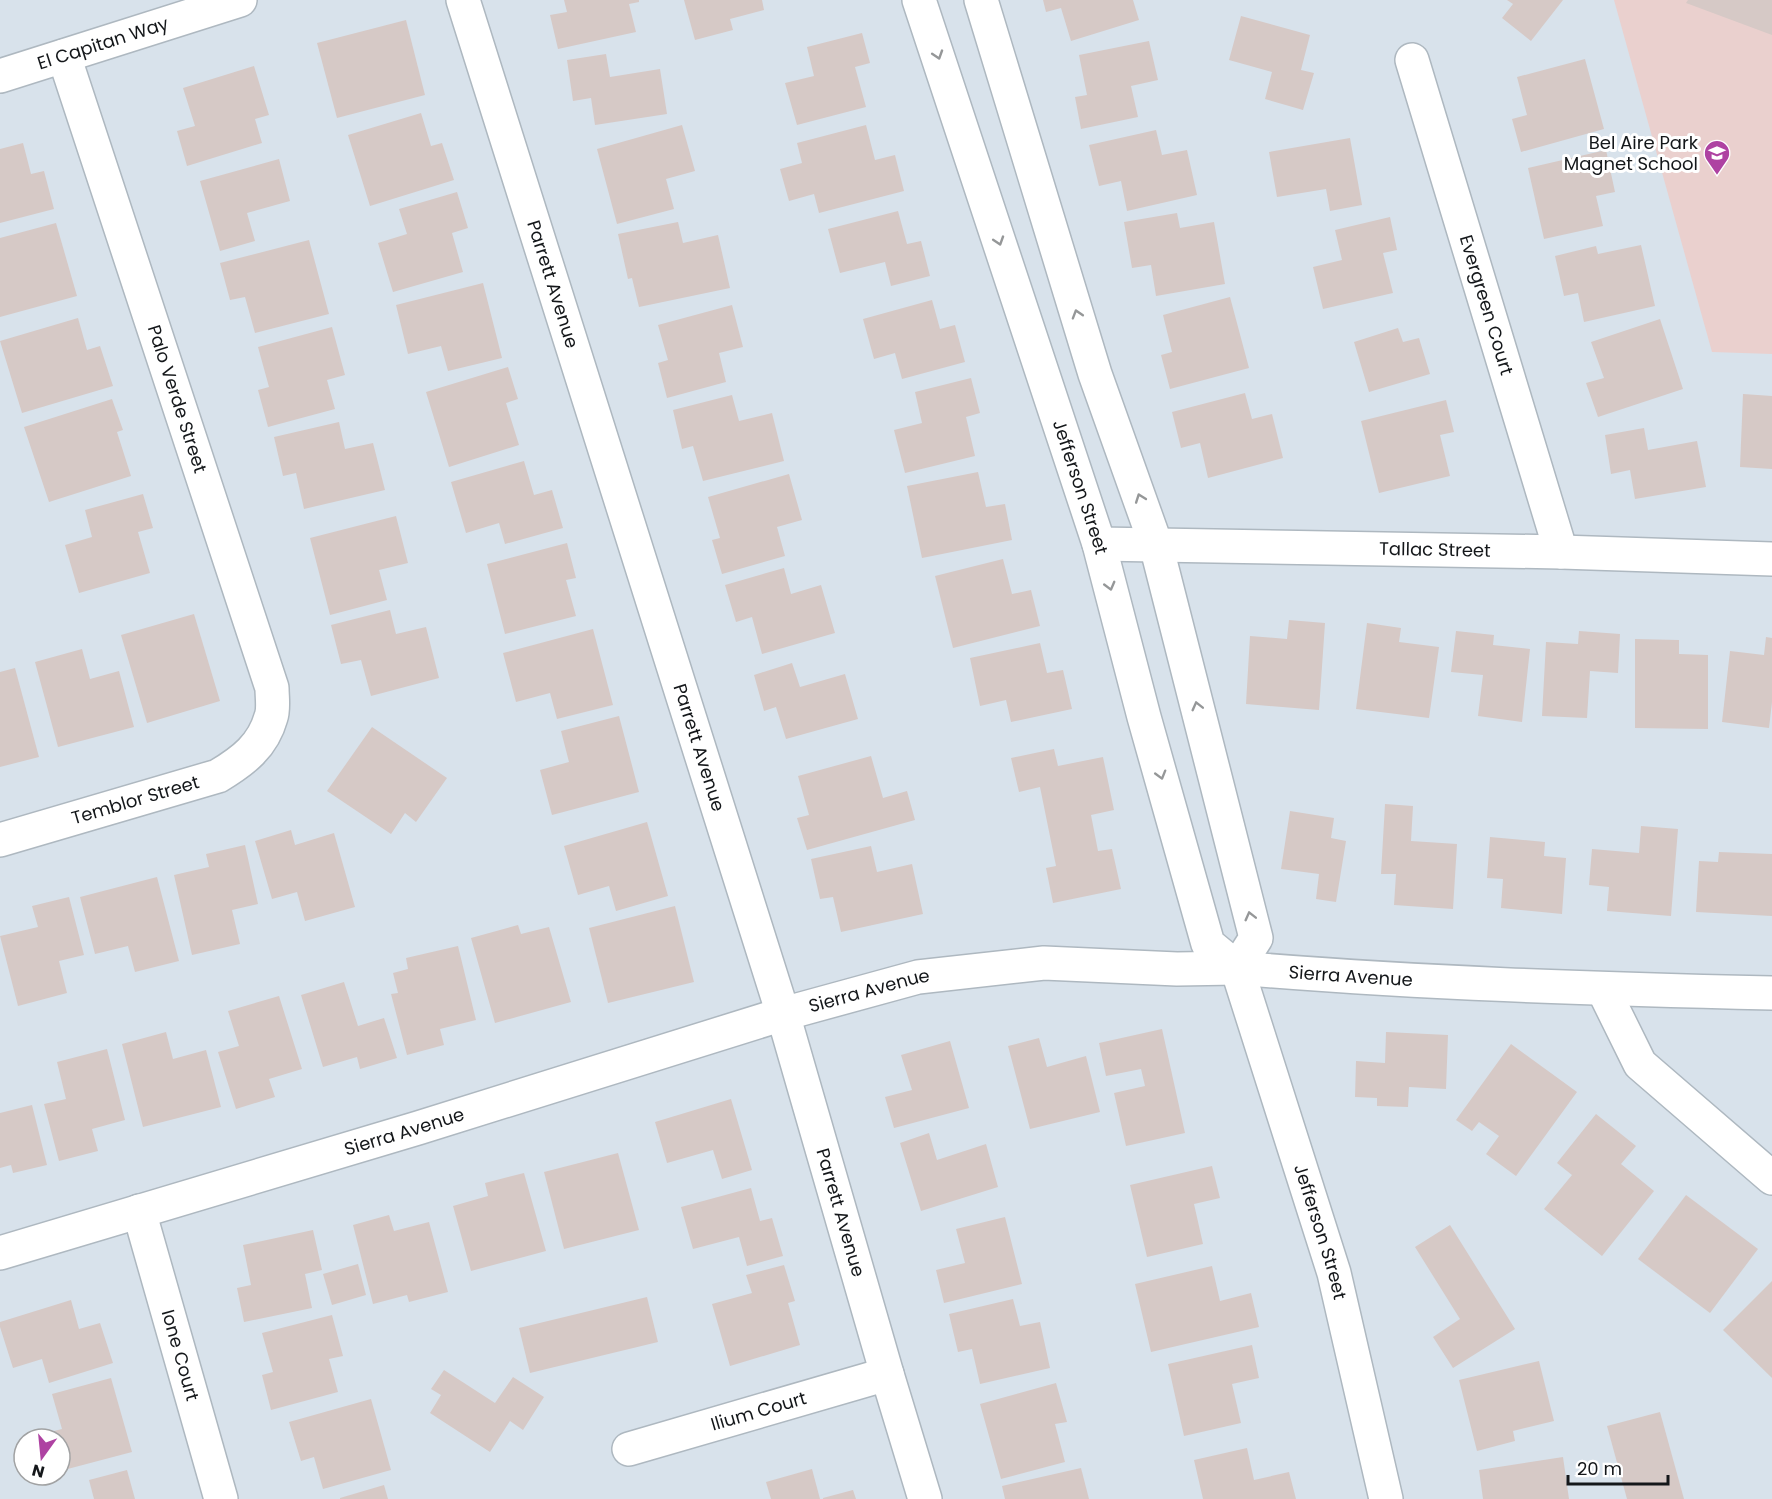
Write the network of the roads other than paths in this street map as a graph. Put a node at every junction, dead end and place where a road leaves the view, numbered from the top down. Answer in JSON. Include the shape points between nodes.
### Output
{"nodes":[{"id":1,"x":240,"y":0,"type":"edge"},
{"id":2,"x":463,"y":0,"type":"edge"},
{"id":3,"x":919,"y":0,"type":"edge"},
{"id":4,"x":981,"y":0,"type":"edge"},
{"id":5,"x":64,"y":56,"type":"junction"},
{"id":6,"x":1412,"y":60,"type":"dead end"},
{"id":7,"x":0,"y":76,"type":"edge"},
{"id":8,"x":1099,"y":544,"type":"junction"},
{"id":9,"x":1156,"y":544,"type":"junction"},
{"id":10,"x":1561,"y":552,"type":"junction"},
{"id":11,"x":1772,"y":559,"type":"edge"},
{"id":12,"x":260,"y":742,"type":"joint"},
{"id":13,"x":0,"y":840,"type":"edge"},
{"id":14,"x":1237,"y":968,"type":"junction"},
{"id":15,"x":1603,"y":989,"type":"junction"},
{"id":16,"x":1772,"y":993,"type":"edge"},
{"id":17,"x":783,"y":1014,"type":"junction"},
{"id":18,"x":1772,"y":1178,"type":"edge"},
{"id":19,"x":139,"y":1211,"type":"junction"},
{"id":20,"x":0,"y":1253,"type":"edge"},
{"id":21,"x":887,"y":1374,"type":"junction"},
{"id":22,"x":629,"y":1449,"type":"dead end"},
{"id":23,"x":220,"y":1499,"type":"edge"},
{"id":24,"x":925,"y":1499,"type":"edge"},
{"id":25,"x":1386,"y":1499,"type":"edge"}],
"edges":[{"from":1,"to":5,"type":"street","name":"El Capitan Way"},
{"from":2,"to":17,"type":"street","name":"Parrett Avenue"},
{"from":3,"to":8,"type":"street","name":"Jefferson Street","one_way":true},
{"from":9,"to":4,"type":"street","one_way":true,"via":[[1095,374]]},
{"from":5,"to":7,"type":"street","name":"El Capitan Way"},
{"from":5,"to":12,"type":"street","name":"Palo Verde Street","via":[[272,688],[272,716]]},
{"from":6,"to":10,"type":"street","name":"Evergreen Court"},
{"from":8,"to":9,"type":"street","name":"Tallac Street"},
{"from":8,"to":14,"type":"street","name":"Jefferson Street","one_way":true,"via":[[1208,944]]},
{"from":9,"to":10,"type":"street","name":"Tallac Street"},
{"from":14,"to":9,"type":"street","one_way":true,"via":[[1256,938]]},
{"from":10,"to":11,"type":"street","name":"Tallac Street"},
{"from":12,"to":13,"type":"street","name":"Temblor Street","via":[[241,763],[218,776]]},
{"from":14,"to":15,"type":"street","name":"Sierra Avenue"},
{"from":14,"to":17,"type":"street","name":"Sierra Avenue","via":[[1044,963],[918,977]]},
{"from":14,"to":25,"type":"street","name":"Jefferson Street","via":[[1334,1273]]},
{"from":15,"to":16,"type":"street","name":"Sierra Avenue"},
{"from":15,"to":18,"type":"street","via":[[1640,1064]]},
{"from":17,"to":19,"type":"street","name":"Sierra Avenue"},
{"from":17,"to":21,"type":"street","name":"Parrett Avenue"},
{"from":19,"to":20,"type":"street","name":"Sierra Avenue"},
{"from":19,"to":23,"type":"street","name":"Ione Court"},
{"from":21,"to":22,"type":"street","name":"Ilium Court"},
{"from":21,"to":24,"type":"street","name":"Parrett Avenue"}]}
